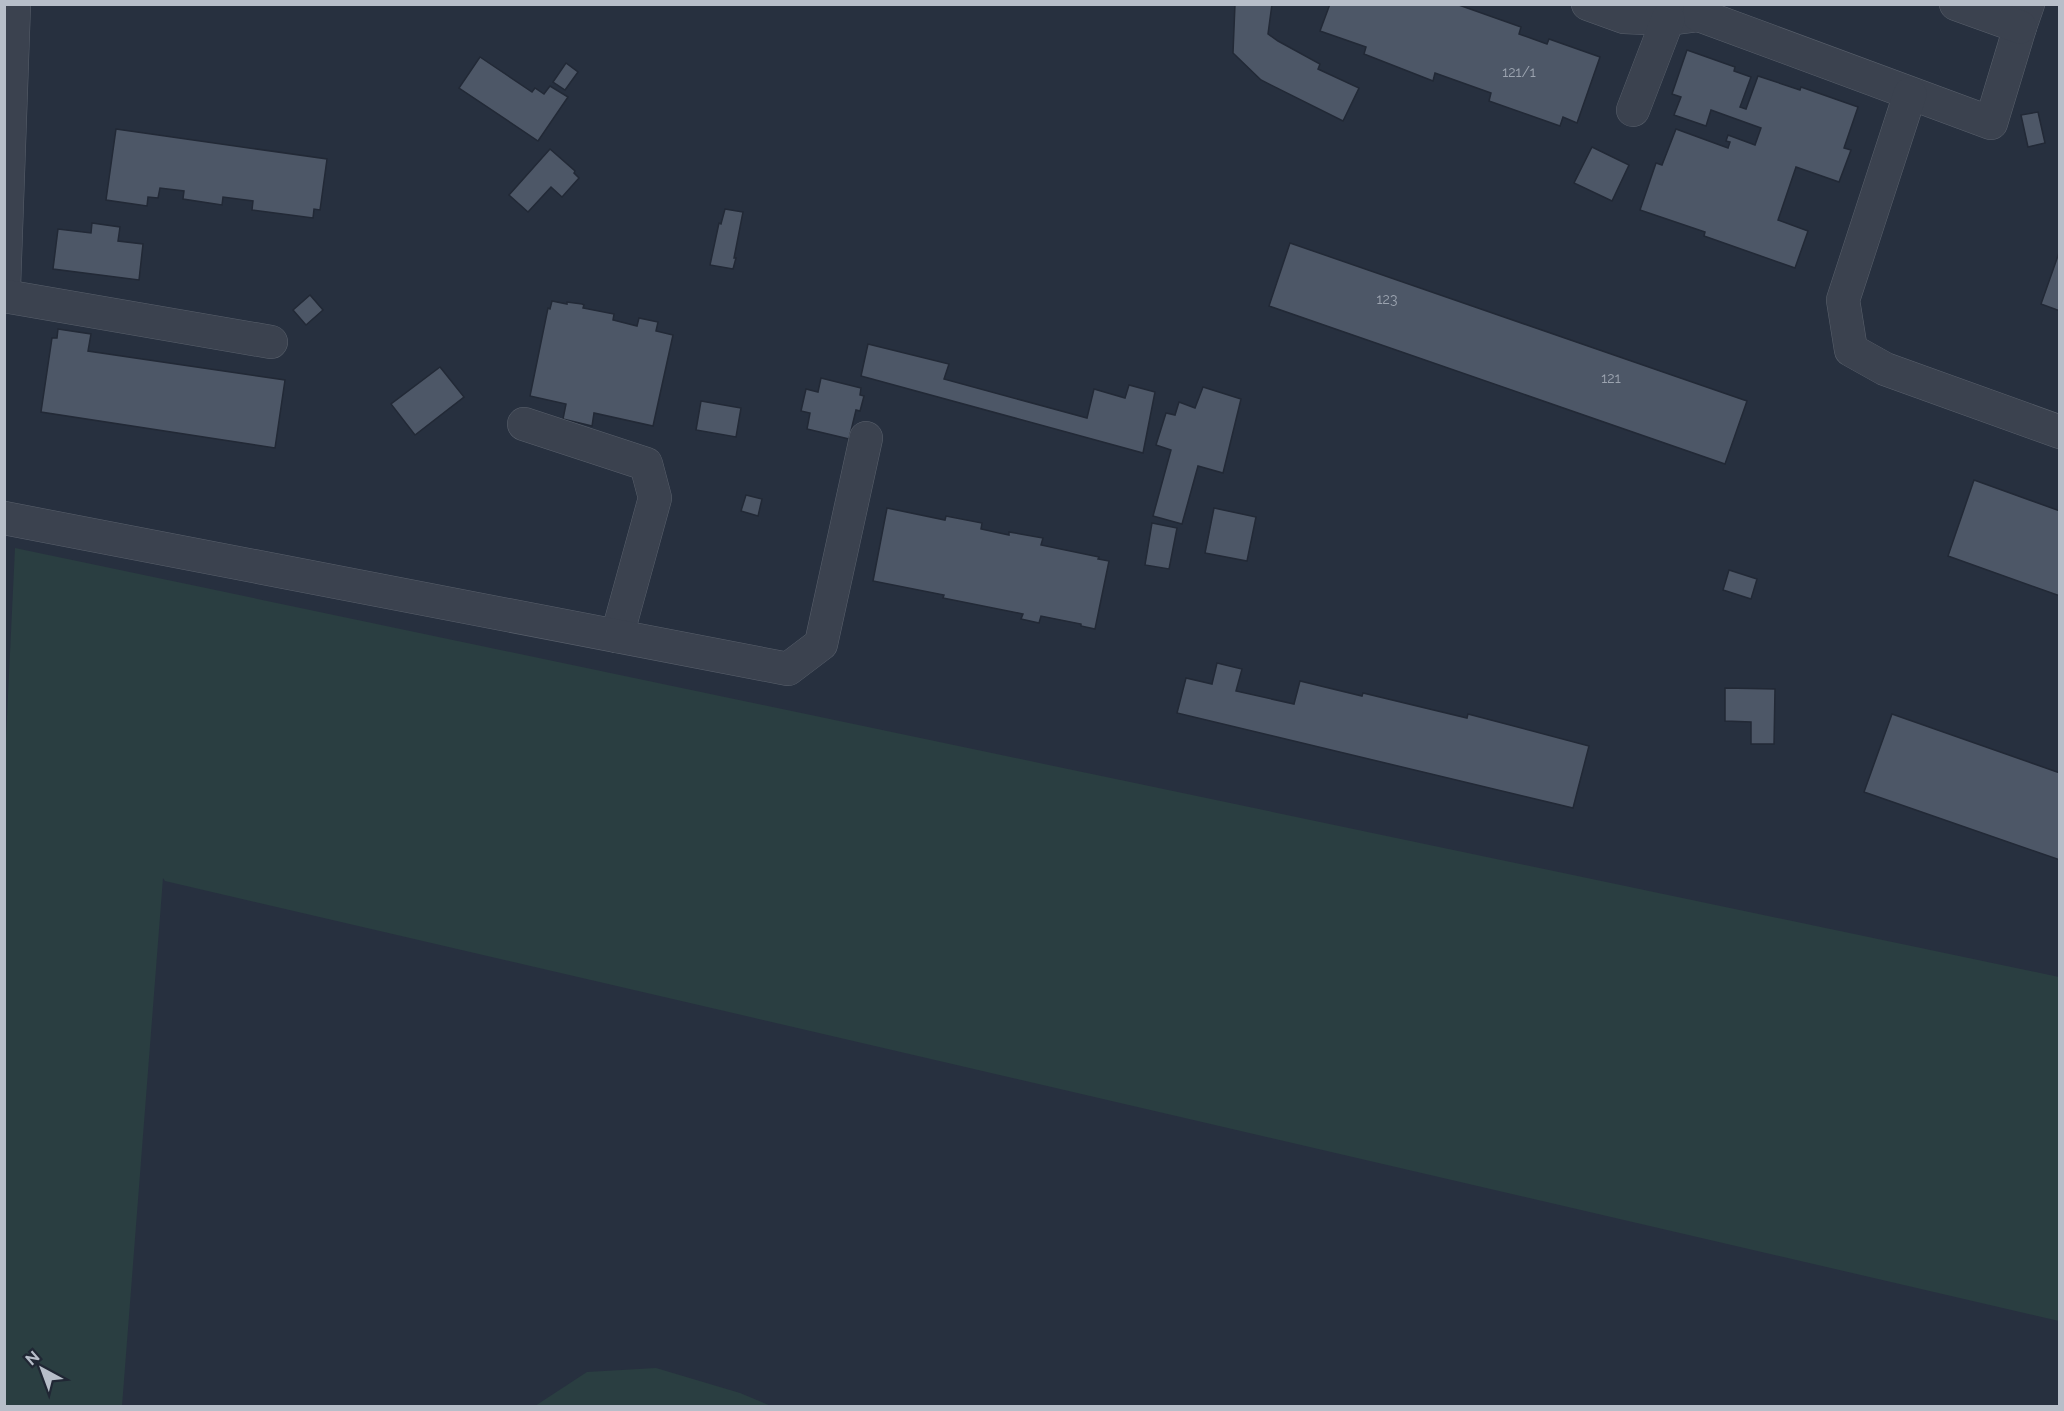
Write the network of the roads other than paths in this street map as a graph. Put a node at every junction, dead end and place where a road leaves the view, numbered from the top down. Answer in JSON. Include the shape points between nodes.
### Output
{"nodes":[{"id":1,"x":14,"y":4,"type":"edge"},
{"id":2,"x":1588,"y":4,"type":"edge"},
{"id":3,"x":1956,"y":4,"type":"edge"},
{"id":4,"x":1700,"y":10,"type":"edge"},
{"id":5,"x":2024,"y":16,"type":"edge"},
{"id":6,"x":1668,"y":19,"type":"junction"},
{"id":7,"x":1910,"y":94,"type":"junction"},
{"id":8,"x":1634,"y":110,"type":"dead end"},
{"id":9,"x":4,"y":287,"type":"edge"},
{"id":10,"x":4,"y":296,"type":"edge"},
{"id":11,"x":272,"y":342,"type":"dead end"},
{"id":12,"x":524,"y":424,"type":"dead end"},
{"id":13,"x":2060,"y":432,"type":"edge"},
{"id":14,"x":866,"y":438,"type":"dead end"},
{"id":15,"x":4,"y":518,"type":"edge"},
{"id":16,"x":616,"y":636,"type":"junction"}],
"edges":[{"from":1,"to":9,"type":"street"},
{"from":2,"to":6,"type":"street","via":[[1624,18]]},
{"from":3,"to":5,"type":"street"},
{"from":4,"to":6,"type":"street"},
{"from":4,"to":7,"type":"street"},
{"from":5,"to":7,"type":"street","via":[[1991,123]]},
{"from":6,"to":8,"type":"street"},
{"from":7,"to":13,"type":"street","via":[[1843,300],[1851,350],[1886,369]]},
{"from":10,"to":11,"type":"street"},
{"from":12,"to":16,"type":"street","via":[[646,464],[655,498]]},
{"from":14,"to":16,"type":"street","via":[[821,644],[788,669]]},
{"from":15,"to":16,"type":"street"}]}
